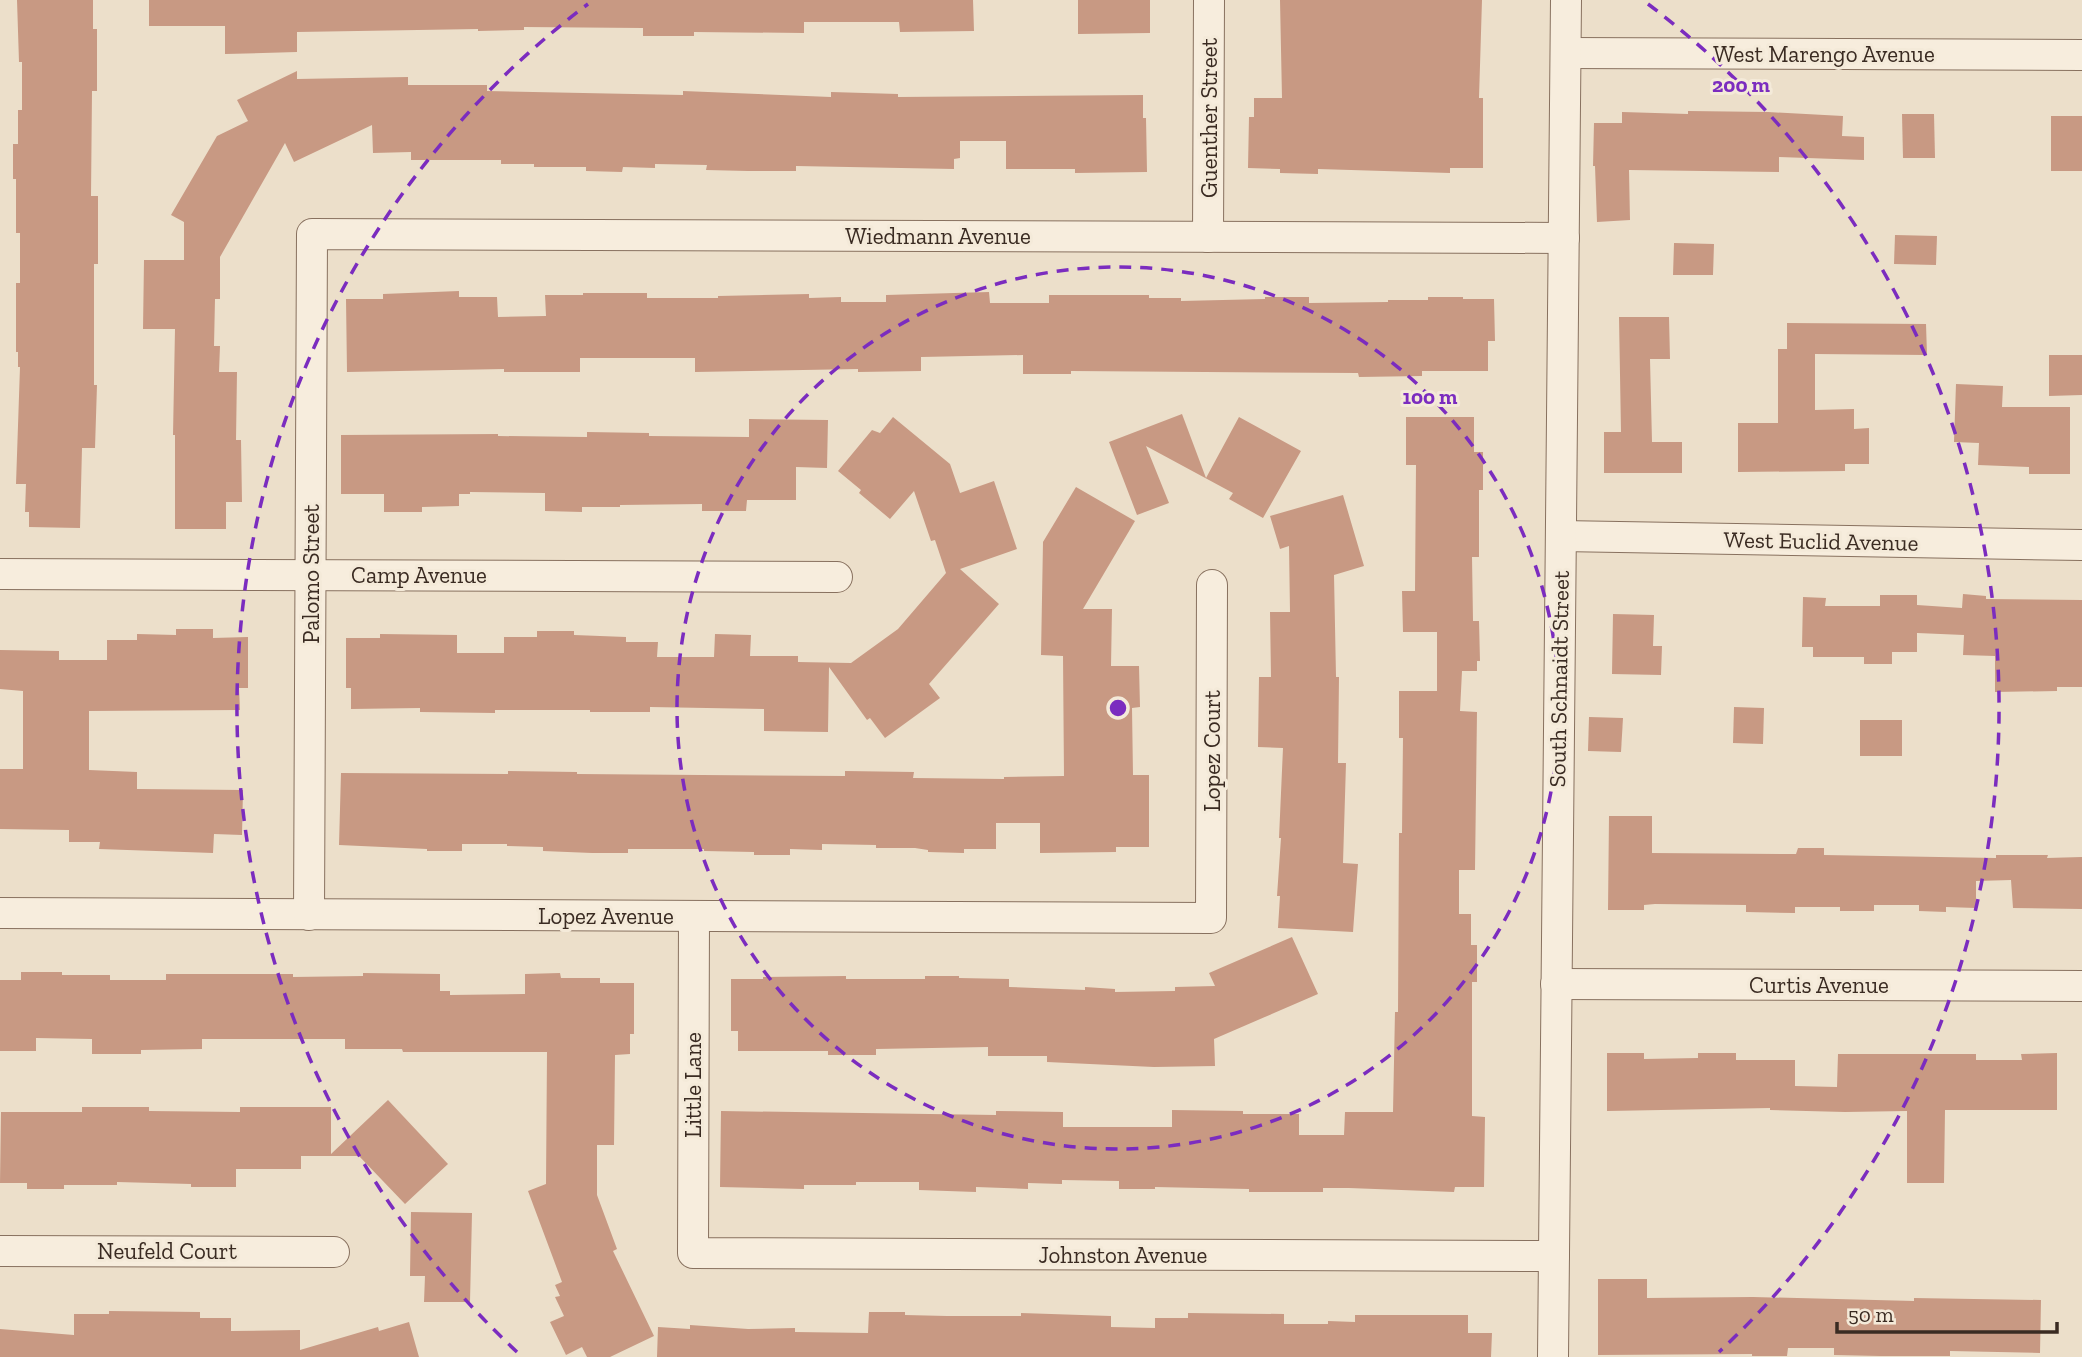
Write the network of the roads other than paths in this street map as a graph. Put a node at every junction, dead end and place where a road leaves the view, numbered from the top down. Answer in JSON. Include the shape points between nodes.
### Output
{"nodes":[{"id":1,"x":1209,"y":0,"type":"edge"},
{"id":2,"x":1566,"y":0,"type":"edge"},
{"id":3,"x":1566,"y":53,"type":"junction"},
{"id":4,"x":2082,"y":55,"type":"edge"},
{"id":5,"x":312,"y":234,"type":"joint"},
{"id":6,"x":1208,"y":237,"type":"junction"},
{"id":7,"x":1564,"y":238,"type":"junction"},
{"id":8,"x":1561,"y":536,"type":"junction"},
{"id":9,"x":2082,"y":545,"type":"edge"},
{"id":10,"x":0,"y":574,"type":"edge"},
{"id":11,"x":311,"y":575,"type":"junction"},
{"id":12,"x":837,"y":577,"type":"dead end"},
{"id":13,"x":1212,"y":585,"type":"dead end"},
{"id":14,"x":0,"y":914,"type":"edge"},
{"id":15,"x":309,"y":915,"type":"junction"},
{"id":16,"x":694,"y":916,"type":"junction"},
{"id":17,"x":1211,"y":918,"type":"joint"},
{"id":18,"x":1556,"y":984,"type":"junction"},
{"id":19,"x":2082,"y":986,"type":"edge"},
{"id":20,"x":0,"y":1251,"type":"edge"},
{"id":21,"x":334,"y":1252,"type":"dead end"},
{"id":22,"x":693,"y":1253,"type":"joint"},
{"id":23,"x":1554,"y":1256,"type":"junction"},
{"id":24,"x":1552,"y":1357,"type":"edge"}],
"edges":[{"from":1,"to":6,"type":"street","name":"Guenther Street"},
{"from":2,"to":3,"type":"street","name":"South Schnaidt Street"},
{"from":3,"to":4,"type":"street","name":"West Marengo Avenue"},
{"from":3,"to":7,"type":"street","name":"South Schnaidt Street"},
{"from":5,"to":6,"type":"street","name":"Wiedmann Avenue"},
{"from":5,"to":11,"type":"street","name":"Palomo Street"},
{"from":6,"to":7,"type":"street","name":"Wiedmann Avenue"},
{"from":7,"to":8,"type":"street","name":"South Schnaidt Street"},
{"from":8,"to":9,"type":"street","name":"West Euclid Avenue"},
{"from":8,"to":18,"type":"street","name":"South Schnaidt Street"},
{"from":10,"to":11,"type":"street","name":"Camp Avenue"},
{"from":11,"to":12,"type":"street","name":"Camp Avenue"},
{"from":11,"to":15,"type":"street","name":"Palomo Street"},
{"from":13,"to":17,"type":"street","name":"Lopez Court"},
{"from":14,"to":15,"type":"street","name":"Lopez Avenue"},
{"from":15,"to":16,"type":"street","name":"Lopez Avenue"},
{"from":16,"to":17,"type":"street","name":"Lopez Avenue"},
{"from":16,"to":22,"type":"street","name":"Little Lane"},
{"from":18,"to":19,"type":"street","name":"Curtis Avenue"},
{"from":18,"to":23,"type":"street","name":"South Schnaidt Street"},
{"from":20,"to":21,"type":"street","name":"Neufeld Court"},
{"from":22,"to":23,"type":"street","name":"Johnston Avenue"},
{"from":23,"to":24,"type":"street","name":"South Schnaidt Street"}]}
